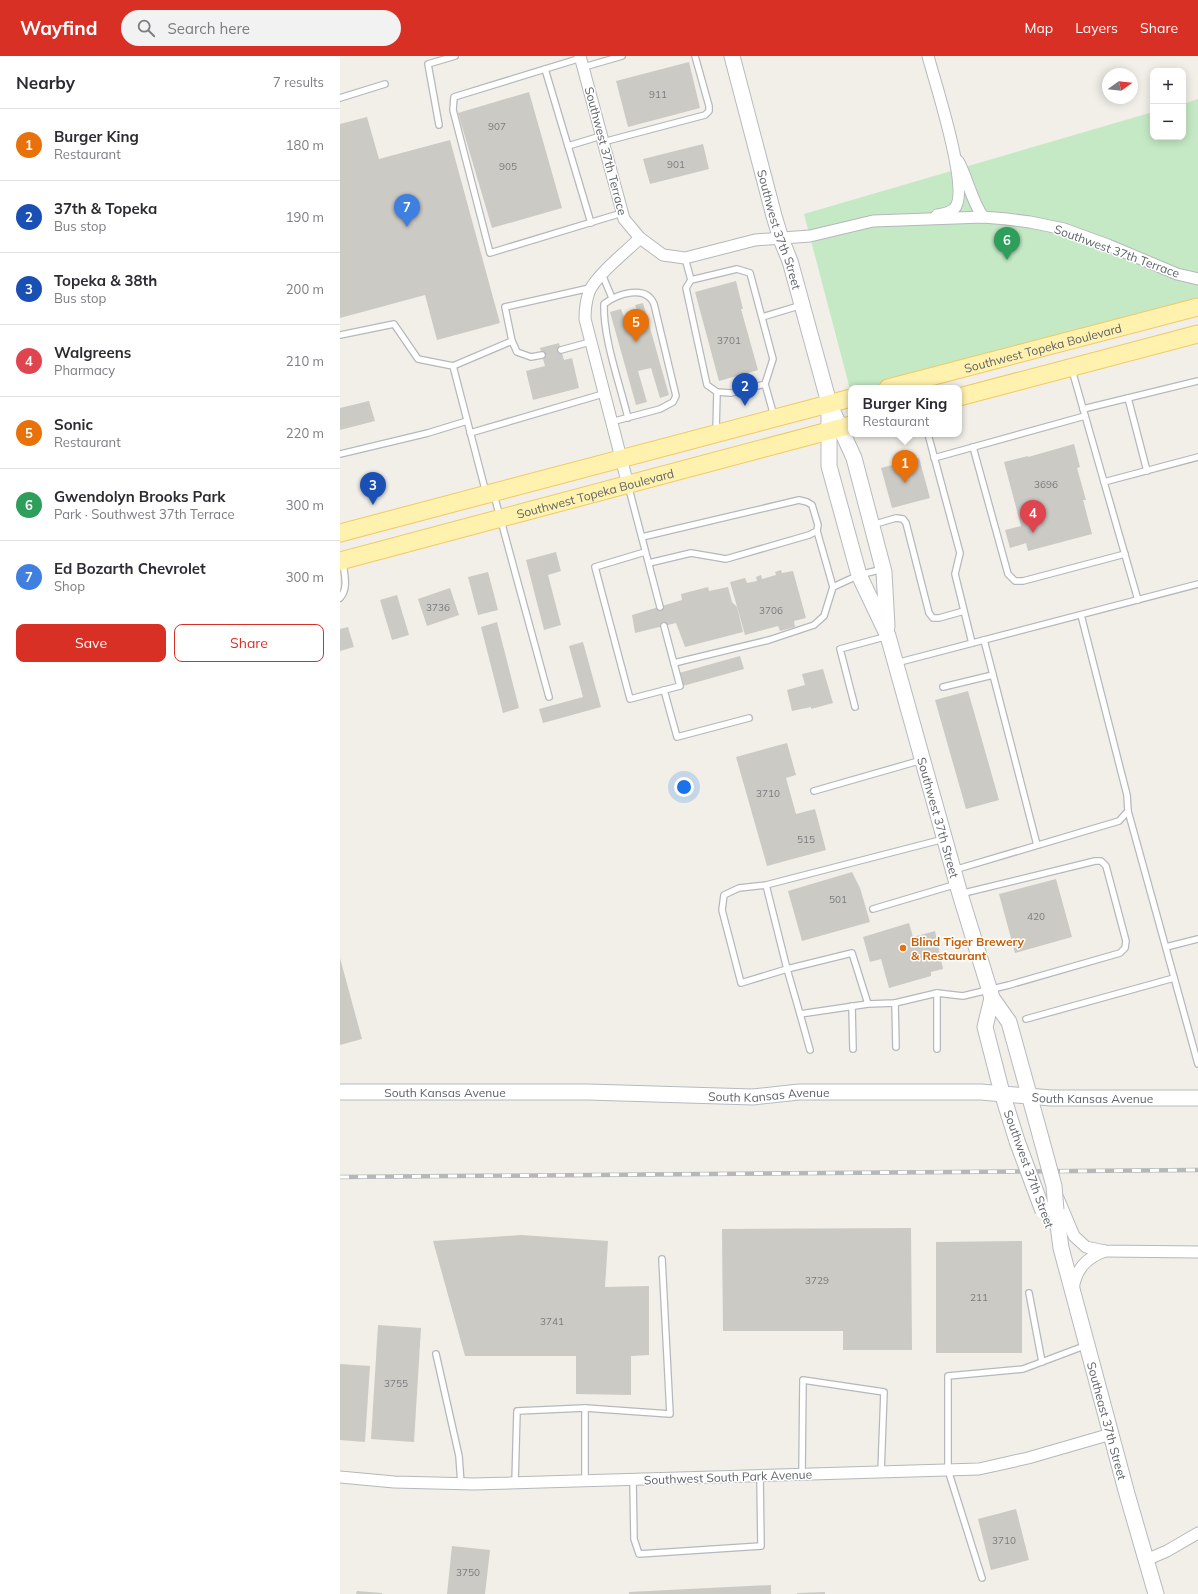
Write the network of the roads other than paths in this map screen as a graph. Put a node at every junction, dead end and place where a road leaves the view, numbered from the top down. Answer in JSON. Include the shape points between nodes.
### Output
{"nodes":[{"id":1,"x":454,"y":56,"type":"edge"},
{"id":2,"x":622,"y":56,"type":"edge"},
{"id":3,"x":695,"y":56,"type":"edge"},
{"id":4,"x":732,"y":56,"type":"edge"},
{"id":5,"x":928,"y":56,"type":"edge"},
{"id":6,"x":581,"y":60,"type":"edge"},
{"id":7,"x":545,"y":69,"type":"junction"},
{"id":8,"x":385,"y":84,"type":"dead end"},
{"id":9,"x":340,"y":98,"type":"edge"},
{"id":10,"x":440,"y":124,"type":"dead end"},
{"id":11,"x":602,"y":139,"type":"junction"},
{"id":12,"x":568,"y":146,"type":"junction"},
{"id":13,"x":956,"y":156,"type":"junction"},
{"id":14,"x":622,"y":213,"type":"junction"},
{"id":15,"x":983,"y":217,"type":"junction"},
{"id":16,"x":922,"y":220,"type":"junction"},
{"id":17,"x":591,"y":223,"type":"junction"},
{"id":18,"x":640,"y":238,"type":"junction"},
{"id":19,"x":781,"y":239,"type":"junction"},
{"id":20,"x":685,"y":258,"type":"junction"},
{"id":21,"x":602,"y":274,"type":"junction"},
{"id":22,"x":1198,"y":279,"type":"edge"},
{"id":23,"x":691,"y":280,"type":"junction"},
{"id":24,"x":591,"y":288,"type":"junction"},
{"id":25,"x":612,"y":298,"type":"junction"},
{"id":26,"x":802,"y":305,"type":"junction"},
{"id":27,"x":1198,"y":307,"type":"edge"},
{"id":28,"x":762,"y":317,"type":"junction"},
{"id":29,"x":1198,"y":334,"type":"edge"},
{"id":30,"x":340,"y":335,"type":"edge"},
{"id":31,"x":512,"y":341,"type":"junction"},
{"id":32,"x":590,"y":342,"type":"junction"},
{"id":33,"x":561,"y":350,"type":"dead end"},
{"id":34,"x":542,"y":355,"type":"dead end"},
{"id":35,"x":453,"y":366,"type":"junction"},
{"id":36,"x":1072,"y":367,"type":"junction"},
{"id":37,"x":1198,"y":381,"type":"edge"},
{"id":38,"x":765,"y":384,"type":"junction"},
{"id":39,"x":899,"y":385,"type":"edge"},
{"id":40,"x":717,"y":392,"type":"junction"},
{"id":41,"x":603,"y":394,"type":"junction"},
{"id":42,"x":962,"y":396,"type":"edge"},
{"id":43,"x":1128,"y":398,"type":"junction"},
{"id":44,"x":848,"y":399,"type":"edge"},
{"id":45,"x":829,"y":403,"type":"junction"},
{"id":46,"x":1083,"y":409,"type":"junction"},
{"id":47,"x":1085,"y":416,"type":"junction"},
{"id":48,"x":628,"y":418,"type":"junction"},
{"id":49,"x":775,"y":418,"type":"junction"},
{"id":50,"x":467,"y":421,"type":"junction"},
{"id":51,"x":611,"y":422,"type":"junction"},
{"id":52,"x":840,"y":428,"type":"edge"},
{"id":53,"x":470,"y":433,"type":"junction"},
{"id":54,"x":716,"y":434,"type":"junction"},
{"id":55,"x":929,"y":437,"type":"edge"},
{"id":56,"x":972,"y":447,"type":"junction"},
{"id":57,"x":340,"y":454,"type":"edge"},
{"id":58,"x":1198,"y":457,"type":"edge"},
{"id":59,"x":934,"y":458,"type":"junction"},
{"id":60,"x":621,"y":459,"type":"junction"},
{"id":61,"x":1147,"y":471,"type":"junction"},
{"id":62,"x":1104,"y":482,"type":"junction"},
{"id":63,"x":628,"y":485,"type":"junction"},
{"id":64,"x":490,"y":494,"type":"junction"},
{"id":65,"x":500,"y":519,"type":"junction"},
{"id":66,"x":872,"y":525,"type":"junction"},
{"id":67,"x":817,"y":531,"type":"junction"},
{"id":68,"x":340,"y":533,"type":"edge"},
{"id":69,"x":642,"y":537,"type":"junction"},
{"id":70,"x":646,"y":552,"type":"junction"},
{"id":71,"x":1125,"y":554,"type":"junction"},
{"id":72,"x":341,"y":561,"type":"edge"},
{"id":73,"x":649,"y":563,"type":"junction"},
{"id":74,"x":883,"y":569,"type":"junction"},
{"id":75,"x":859,"y":576,"type":"junction"},
{"id":76,"x":1198,"y":584,"type":"edge"},
{"id":77,"x":833,"y":587,"type":"junction"},
{"id":78,"x":340,"y":598,"type":"edge"},
{"id":79,"x":1138,"y":600,"type":"junction"},
{"id":80,"x":660,"y":606,"type":"dead end"},
{"id":81,"x":964,"y":610,"type":"junction"},
{"id":82,"x":1081,"y":615,"type":"junction"},
{"id":83,"x":664,"y":626,"type":"dead end"},
{"id":84,"x":888,"y":636,"type":"junction"},
{"id":85,"x":984,"y":640,"type":"junction"},
{"id":86,"x":972,"y":643,"type":"junction"},
{"id":87,"x":674,"y":662,"type":"junction"},
{"id":88,"x":895,"y":663,"type":"junction"},
{"id":89,"x":993,"y":675,"type":"junction"},
{"id":90,"x":943,"y":688,"type":"dead end"},
{"id":91,"x":664,"y":690,"type":"junction"},
{"id":92,"x":549,"y":697,"type":"dead end"},
{"id":93,"x":855,"y":707,"type":"dead end"},
{"id":94,"x":749,"y":718,"type":"dead end"},
{"id":95,"x":922,"y":760,"type":"junction"},
{"id":96,"x":814,"y":791,"type":"dead end"},
{"id":97,"x":1128,"y":811,"type":"junction"},
{"id":98,"x":944,"y":839,"type":"junction"},
{"id":99,"x":1037,"y":845,"type":"junction"},
{"id":100,"x":957,"y":883,"type":"junction"},
{"id":101,"x":766,"y":885,"type":"junction"},
{"id":102,"x":873,"y":909,"type":"dead end"},
{"id":103,"x":1198,"y":939,"type":"edge"},
{"id":104,"x":1166,"y":947,"type":"junction"},
{"id":105,"x":787,"y":969,"type":"junction"},
{"id":106,"x":1174,"y":978,"type":"junction"},
{"id":107,"x":937,"y":993,"type":"junction"},
{"id":108,"x":991,"y":994,"type":"junction"},
{"id":109,"x":895,"y":1003,"type":"junction"},
{"id":110,"x":868,"y":1004,"type":"junction"},
{"id":111,"x":852,"y":1006,"type":"junction"},
{"id":112,"x":800,"y":1014,"type":"junction"},
{"id":113,"x":1026,"y":1020,"type":"dead end"},
{"id":114,"x":896,"y":1047,"type":"dead end"},
{"id":115,"x":853,"y":1049,"type":"dead end"},
{"id":116,"x":937,"y":1049,"type":"dead end"},
{"id":117,"x":810,"y":1050,"type":"dead end"},
{"id":118,"x":1196,"y":1052,"type":"edge"},
{"id":119,"x":1198,"y":1064,"type":"edge"},
{"id":120,"x":340,"y":1092,"type":"edge"},
{"id":121,"x":1002,"y":1093,"type":"junction"},
{"id":122,"x":1029,"y":1096,"type":"junction"},
{"id":123,"x":1198,"y":1098,"type":"edge"},
{"id":124,"x":1054,"y":1211,"type":"junction"},
{"id":125,"x":1061,"y":1248,"type":"joint"},
{"id":126,"x":1105,"y":1251,"type":"junction"},
{"id":127,"x":1198,"y":1252,"type":"edge"},
{"id":128,"x":662,"y":1259,"type":"dead end"},
{"id":129,"x":1072,"y":1292,"type":"junction"},
{"id":130,"x":1029,"y":1293,"type":"dead end"},
{"id":131,"x":1087,"y":1345,"type":"junction"},
{"id":132,"x":436,"y":1354,"type":"dead end"},
{"id":133,"x":1042,"y":1362,"type":"junction"},
{"id":134,"x":585,"y":1408,"type":"junction"},
{"id":135,"x":1111,"y":1434,"type":"junction"},
{"id":136,"x":948,"y":1470,"type":"junction"},
{"id":137,"x":881,"y":1472,"type":"junction"},
{"id":138,"x":802,"y":1474,"type":"junction"},
{"id":139,"x":760,"y":1476,"type":"junction"},
{"id":140,"x":340,"y":1477,"type":"edge"},
{"id":141,"x":632,"y":1480,"type":"junction"},
{"id":142,"x":585,"y":1481,"type":"junction"},
{"id":143,"x":515,"y":1483,"type":"junction"},
{"id":144,"x":461,"y":1484,"type":"junction"},
{"id":145,"x":1198,"y":1533,"type":"edge"},
{"id":146,"x":1146,"y":1560,"type":"junction"},
{"id":147,"x":982,"y":1578,"type":"dead end"},
{"id":148,"x":1156,"y":1594,"type":"edge"}],
"edges":[{"from":1,"to":10,"type":"lane","via":[[428,64]]},
{"from":2,"to":6,"type":"lane"},
{"from":3,"to":11,"type":"lane","via":[[709,106],[709,111],[705,115]]},
{"from":4,"to":19,"type":"main road","name":"Southwest 37th Street"},
{"from":5,"to":13,"type":"street"},
{"from":6,"to":7,"type":"lane"},
{"from":6,"to":11,"type":"street","name":"Southwest 37th Terrace"},
{"from":7,"to":12,"type":"lane"},
{"from":7,"to":17,"type":"lane","via":[[454,97],[453,110],[490,253]]},
{"from":8,"to":9,"type":"lane"},
{"from":11,"to":12,"type":"lane"},
{"from":11,"to":14,"type":"street","name":"Southwest 37th Terrace"},
{"from":12,"to":17,"type":"lane"},
{"from":13,"to":15,"type":"street","via":[[975,205]]},
{"from":13,"to":16,"type":"street","via":[[958,202],[954,209]]},
{"from":14,"to":17,"type":"lane"},
{"from":14,"to":18,"type":"street","name":"Southwest 37th Terrace","via":[[628,225]]},
{"from":15,"to":16,"type":"street","name":"Southwest 37th Terrace"},
{"from":15,"to":22,"type":"street","name":"Southwest 37th Terrace","via":[[1064,229],[1177,274]]},
{"from":16,"to":19,"type":"street","name":"Southwest 37th Terrace","via":[[873,221],[810,236]]},
{"from":18,"to":20,"type":"street","name":"Southwest 37th Terrace","via":[[663,255]]},
{"from":18,"to":21,"type":"street"},
{"from":19,"to":20,"type":"street","name":"Southwest 37th Terrace","via":[[755,240]]},
{"from":19,"to":26,"type":"main road","name":"Southwest 37th Street"},
{"from":20,"to":23,"type":"lane"},
{"from":21,"to":24,"type":"street"},
{"from":21,"to":25,"type":"lane"},
{"from":23,"to":28,"type":"lane","via":[[737,269],[750,273]]},
{"from":23,"to":40,"type":"lane","via":[[686,288],[707,385]]},
{"from":24,"to":31,"type":"lane","via":[[505,307]]},
{"from":24,"to":32,"type":"street","via":[[585,304],[584,319]]},
{"from":25,"to":48,"type":"lane","via":[[604,304],[604,318]]},
{"from":25,"to":48,"type":"lane","via":[[641,292],[651,298],[676,389],[676,396],[668,406]]},
{"from":26,"to":28,"type":"lane"},
{"from":26,"to":45,"type":"main road","name":"Southwest 37th Street"},
{"from":27,"to":39,"type":"main road","name":"Southwest Topeka Boulevard"},
{"from":28,"to":38,"type":"lane","via":[[772,359]]},
{"from":29,"to":36,"type":"main road"},
{"from":30,"to":35,"type":"lane","via":[[394,324],[418,359]]},
{"from":31,"to":34,"type":"lane","via":[[517,352],[531,357]]},
{"from":31,"to":35,"type":"lane"},
{"from":32,"to":33,"type":"lane"},
{"from":32,"to":41,"type":"street"},
{"from":35,"to":50,"type":"lane"},
{"from":36,"to":42,"type":"main road"},
{"from":36,"to":46,"type":"lane"},
{"from":37,"to":43,"type":"lane"},
{"from":38,"to":40,"type":"lane","via":[[731,393]]},
{"from":38,"to":49,"type":"lane"},
{"from":40,"to":54,"type":"lane"},
{"from":41,"to":51,"type":"street"},
{"from":41,"to":53,"type":"lane"},
{"from":43,"to":46,"type":"lane"},
{"from":43,"to":61,"type":"lane"},
{"from":44,"to":45,"type":"main road"},
{"from":45,"to":49,"type":"main road"},
{"from":45,"to":52,"type":"main road","name":"Southwest 37th Street"},
{"from":46,"to":47,"type":"lane"},
{"from":47,"to":56,"type":"lane"},
{"from":47,"to":62,"type":"lane"},
{"from":48,"to":51,"type":"lane"},
{"from":49,"to":54,"type":"main road"},
{"from":50,"to":53,"type":"lane"},
{"from":50,"to":57,"type":"lane"},
{"from":51,"to":60,"type":"street"},
{"from":52,"to":63,"type":"main road","name":"Southwest Topeka Boulevard"},
{"from":52,"to":66,"type":"main road","name":"Southwest 37th Street","via":[[854,458]]},
{"from":52,"to":75,"type":"main road","name":"Southwest 37th Street","via":[[829,466]]},
{"from":53,"to":64,"type":"lane"},
{"from":54,"to":60,"type":"main road"},
{"from":55,"to":59,"type":"lane"},
{"from":56,"to":59,"type":"lane"},
{"from":56,"to":71,"type":"lane","via":[[1008,574],[1015,581]]},
{"from":58,"to":61,"type":"lane"},
{"from":59,"to":81,"type":"lane","via":[[960,552],[954,574]]},
{"from":60,"to":63,"type":"street"},
{"from":60,"to":64,"type":"main road"},
{"from":61,"to":62,"type":"lane"},
{"from":62,"to":71,"type":"lane"},
{"from":63,"to":65,"type":"main road","name":"Southwest Topeka Boulevard"},
{"from":63,"to":69,"type":"lane"},
{"from":64,"to":65,"type":"lane"},
{"from":64,"to":68,"type":"main road"},
{"from":65,"to":72,"type":"main road","name":"Southwest Topeka Boulevard"},
{"from":65,"to":92,"type":"lane"},
{"from":66,"to":74,"type":"main road","name":"Southwest 37th Street"},
{"from":66,"to":81,"type":"lane","via":[[896,518],[903,519],[906,523],[929,613],[933,618]]},
{"from":67,"to":69,"type":"lane","via":[[818,525],[812,505],[799,500]]},
{"from":67,"to":73,"type":"lane","via":[[726,559],[691,553]]},
{"from":67,"to":77,"type":"lane"},
{"from":69,"to":70,"type":"lane"},
{"from":70,"to":73,"type":"lane"},
{"from":70,"to":91,"type":"lane","via":[[594,567],[630,699]]},
{"from":71,"to":79,"type":"lane"},
{"from":72,"to":78,"type":"lane","via":[[346,585]]},
{"from":73,"to":80,"type":"lane"},
{"from":74,"to":75,"type":"lane"},
{"from":74,"to":84,"type":"main road","name":"Southwest 37th Street"},
{"from":75,"to":77,"type":"lane"},
{"from":75,"to":84,"type":"main road","name":"Southwest 37th Street"},
{"from":76,"to":79,"type":"lane"},
{"from":77,"to":87,"type":"lane","via":[[824,616],[814,625],[769,640]]},
{"from":79,"to":82,"type":"lane"},
{"from":81,"to":86,"type":"lane"},
{"from":82,"to":85,"type":"lane"},
{"from":82,"to":97,"type":"lane","via":[[1127,795]]},
{"from":83,"to":87,"type":"lane"},
{"from":84,"to":88,"type":"main road","name":"Southwest 37th Street"},
{"from":84,"to":93,"type":"lane","via":[[840,649]]},
{"from":85,"to":86,"type":"lane"},
{"from":85,"to":89,"type":"lane"},
{"from":86,"to":88,"type":"lane"},
{"from":87,"to":91,"type":"lane","via":[[680,686]]},
{"from":88,"to":95,"type":"main road","name":"Southwest 37th Street"},
{"from":89,"to":90,"type":"lane"},
{"from":89,"to":99,"type":"lane"},
{"from":91,"to":94,"type":"lane","via":[[677,737]]},
{"from":95,"to":96,"type":"lane"},
{"from":95,"to":98,"type":"main road","name":"Southwest 37th Street"},
{"from":97,"to":99,"type":"lane","via":[[1118,820]]},
{"from":97,"to":104,"type":"lane"},
{"from":98,"to":100,"type":"main road","name":"Southwest 37th Street"},
{"from":98,"to":101,"type":"lane"},
{"from":99,"to":100,"type":"lane"},
{"from":100,"to":102,"type":"lane"},
{"from":100,"to":108,"type":"main road","name":"Southwest 37th Street"},
{"from":100,"to":108,"type":"lane","via":[[1095,861],[1101,861],[1106,866],[1126,941],[1125,948],[1120,953]]},
{"from":101,"to":105,"type":"lane"},
{"from":101,"to":105,"type":"lane","via":[[739,888],[724,895],[722,910],[741,983]]},
{"from":103,"to":104,"type":"lane"},
{"from":104,"to":106,"type":"lane"},
{"from":105,"to":110,"type":"lane","via":[[852,953]]},
{"from":105,"to":112,"type":"lane"},
{"from":106,"to":113,"type":"lane"},
{"from":106,"to":118,"type":"lane"},
{"from":107,"to":108,"type":"lane","via":[[963,996]]},
{"from":107,"to":109,"type":"lane"},
{"from":107,"to":116,"type":"lane"},
{"from":108,"to":121,"type":"main road","name":"Southwest 37th Street","via":[[985,1027]]},
{"from":108,"to":122,"type":"main road","name":"Southwest 37th Street","via":[[1009,1022]]},
{"from":109,"to":110,"type":"lane"},
{"from":109,"to":114,"type":"lane"},
{"from":110,"to":111,"type":"lane"},
{"from":111,"to":112,"type":"lane"},
{"from":111,"to":115,"type":"lane"},
{"from":112,"to":117,"type":"lane"},
{"from":118,"to":119,"type":"lane"},
{"from":120,"to":121,"type":"main road","name":"South Kansas Avenue","via":[[588,1092],[753,1097],[799,1092]]},
{"from":121,"to":122,"type":"main road","name":"South Kansas Avenue"},
{"from":121,"to":124,"type":"main road","name":"Southwest 37th Street","bridge":true,"via":[[1017,1141]]},
{"from":122,"to":123,"type":"main road","name":"South Kansas Avenue"},
{"from":122,"to":124,"type":"main road","name":"Southwest 37th Street","bridge":true,"via":[[1054,1186]]},
{"from":124,"to":125,"type":"main road","name":"Southwest 37th Street"},
{"from":124,"to":126,"type":"street","via":[[1086,1247]]},
{"from":125,"to":129,"type":"main road","name":"Southeast 37th Street"},
{"from":126,"to":127,"type":"street"},
{"from":126,"to":129,"type":"street","via":[[1083,1265],[1075,1279]]},
{"from":128,"to":134,"type":"lane","via":[[670,1414]]},
{"from":129,"to":131,"type":"main road","name":"Southeast 37th Street"},
{"from":130,"to":133,"type":"lane"},
{"from":131,"to":133,"type":"lane"},
{"from":131,"to":135,"type":"main road","name":"Southeast 37th Street"},
{"from":132,"to":144,"type":"lane","via":[[459,1456]]},
{"from":133,"to":136,"type":"lane","via":[[1023,1369],[948,1376]]},
{"from":134,"to":142,"type":"lane"},
{"from":134,"to":143,"type":"lane","via":[[517,1411]]},
{"from":135,"to":136,"type":"street","name":"Southwest South Park Avenue","via":[[979,1469]]},
{"from":135,"to":146,"type":"main road","name":"Southeast 37th Street"},
{"from":136,"to":137,"type":"street","name":"Southwest South Park Avenue"},
{"from":136,"to":147,"type":"lane"},
{"from":137,"to":138,"type":"street","name":"Southwest South Park Avenue"},
{"from":137,"to":138,"type":"lane","via":[[884,1392],[803,1380]]},
{"from":138,"to":139,"type":"street","name":"Southwest South Park Avenue"},
{"from":139,"to":141,"type":"street","name":"Southwest South Park Avenue"},
{"from":139,"to":141,"type":"lane","via":[[761,1546],[640,1554],[634,1539]]},
{"from":140,"to":144,"type":"street","name":"Southwest South Park Avenue"},
{"from":141,"to":142,"type":"street","name":"Southwest South Park Avenue"},
{"from":142,"to":143,"type":"street","name":"Southwest South Park Avenue"},
{"from":143,"to":144,"type":"street","name":"Southwest South Park Avenue"},
{"from":145,"to":146,"type":"street","via":[[1168,1551]]},
{"from":146,"to":148,"type":"main road","name":"Southeast 37th Street"}]}
